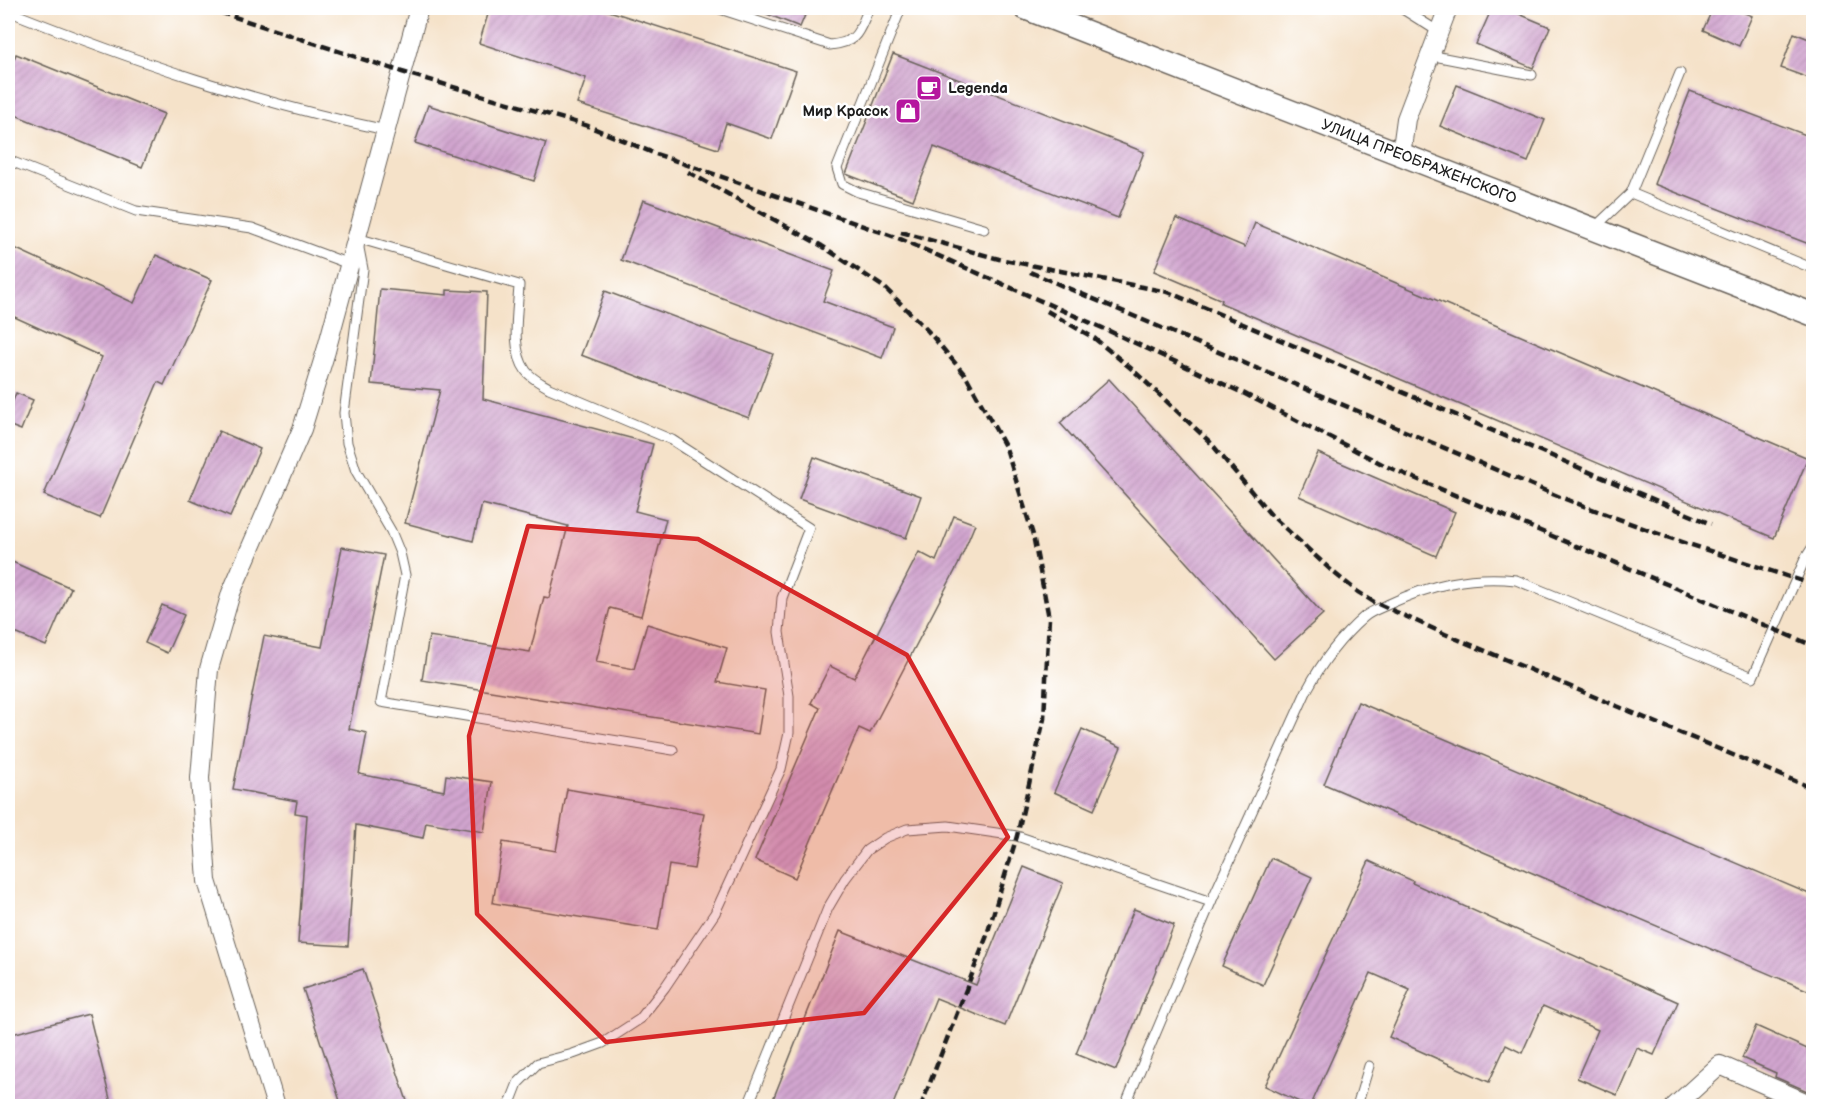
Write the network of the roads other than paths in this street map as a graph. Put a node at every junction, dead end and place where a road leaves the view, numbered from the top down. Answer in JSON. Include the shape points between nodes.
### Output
{"nodes":[{"id":1,"x":419,"y":8,"type":"edge"},
{"id":2,"x":717,"y":8,"type":"edge"},
{"id":3,"x":870,"y":8,"type":"edge"},
{"id":4,"x":901,"y":8,"type":"edge"},
{"id":5,"x":1025,"y":8,"type":"edge"},
{"id":6,"x":1401,"y":8,"type":"edge"},
{"id":7,"x":1448,"y":8,"type":"edge"},
{"id":8,"x":8,"y":11,"type":"edge"},
{"id":9,"x":1438,"y":32,"type":"junction"},
{"id":10,"x":1429,"y":55,"type":"junction"},
{"id":11,"x":1680,"y":73,"type":"dead end"},
{"id":12,"x":1532,"y":75,"type":"dead end"},
{"id":13,"x":386,"y":130,"type":"junction"},
{"id":14,"x":1401,"y":155,"type":"junction"},
{"id":15,"x":8,"y":160,"type":"edge"},
{"id":16,"x":1631,"y":193,"type":"junction"},
{"id":17,"x":984,"y":229,"type":"dead end"},
{"id":18,"x":1592,"y":229,"type":"junction"},
{"id":19,"x":357,"y":238,"type":"junction"},
{"id":20,"x":350,"y":264,"type":"junction"},
{"id":21,"x":1814,"y":269,"type":"edge"},
{"id":22,"x":1814,"y":315,"type":"edge"},
{"id":23,"x":1814,"y":545,"type":"edge"},
{"id":24,"x":673,"y":750,"type":"dead end"},
{"id":25,"x":1211,"y":902,"type":"junction"},
{"id":26,"x":1369,"y":1066,"type":"dead end"},
{"id":27,"x":1814,"y":1106,"type":"edge"},
{"id":28,"x":276,"y":1107,"type":"edge"},
{"id":29,"x":509,"y":1107,"type":"edge"},
{"id":30,"x":748,"y":1107,"type":"edge"},
{"id":31,"x":1125,"y":1107,"type":"edge"},
{"id":32,"x":1357,"y":1107,"type":"edge"},
{"id":33,"x":1675,"y":1107,"type":"edge"}],
"edges":[{"from":1,"to":13,"type":"street"},
{"from":2,"to":3,"type":"lane","via":[[830,45],[847,44],[857,35]]},
{"from":4,"to":17,"type":"lane","via":[[837,168],[842,184]]},
{"from":5,"to":14,"type":"street","name":"УЛИЦА ПРЕОБРАЖЕНСКОГО"},
{"from":6,"to":9,"type":"lane"},
{"from":7,"to":9,"type":"street"},
{"from":8,"to":13,"type":"lane","via":[[222,88]]},
{"from":9,"to":10,"type":"street"},
{"from":10,"to":12,"type":"lane"},
{"from":10,"to":14,"type":"street","via":[[1406,119]]},
{"from":11,"to":16,"type":"lane"},
{"from":13,"to":19,"type":"street"},
{"from":14,"to":18,"type":"street","name":"УЛИЦА ПРЕОБРАЖЕНСКОГО"},
{"from":15,"to":20,"type":"lane","via":[[136,212],[252,228]]},
{"from":16,"to":18,"type":"lane"},
{"from":16,"to":21,"type":"lane"},
{"from":18,"to":22,"type":"street","name":"УЛИЦА ПРЕОБРАЖЕНСКОГО"},
{"from":19,"to":20,"type":"street"},
{"from":19,"to":24,"type":"lane","via":[[363,269],[345,413],[347,443],[356,471],[391,531],[405,575],[381,702]]},
{"from":19,"to":29,"type":"lane","via":[[519,285],[517,343],[521,362],[535,380],[672,440],[809,528],[782,598],[779,632],[789,696],[789,733],[781,769],[715,913],[640,1019],[603,1043],[538,1063],[518,1083]]},
{"from":20,"to":28,"type":"street","via":[[302,429],[231,593],[209,669],[201,768],[207,881]]},
{"from":23,"to":25,"type":"lane","via":[[1753,677],[1516,579],[1463,580],[1413,593],[1366,615],[1320,666],[1307,690]]},
{"from":25,"to":30,"type":"lane","via":[[1017,836],[948,825],[907,829],[885,837],[867,850],[828,908]]},
{"from":25,"to":31,"type":"lane"},
{"from":26,"to":32,"type":"lane"},
{"from":27,"to":33,"type":"street","via":[[1720,1065]]}]}
